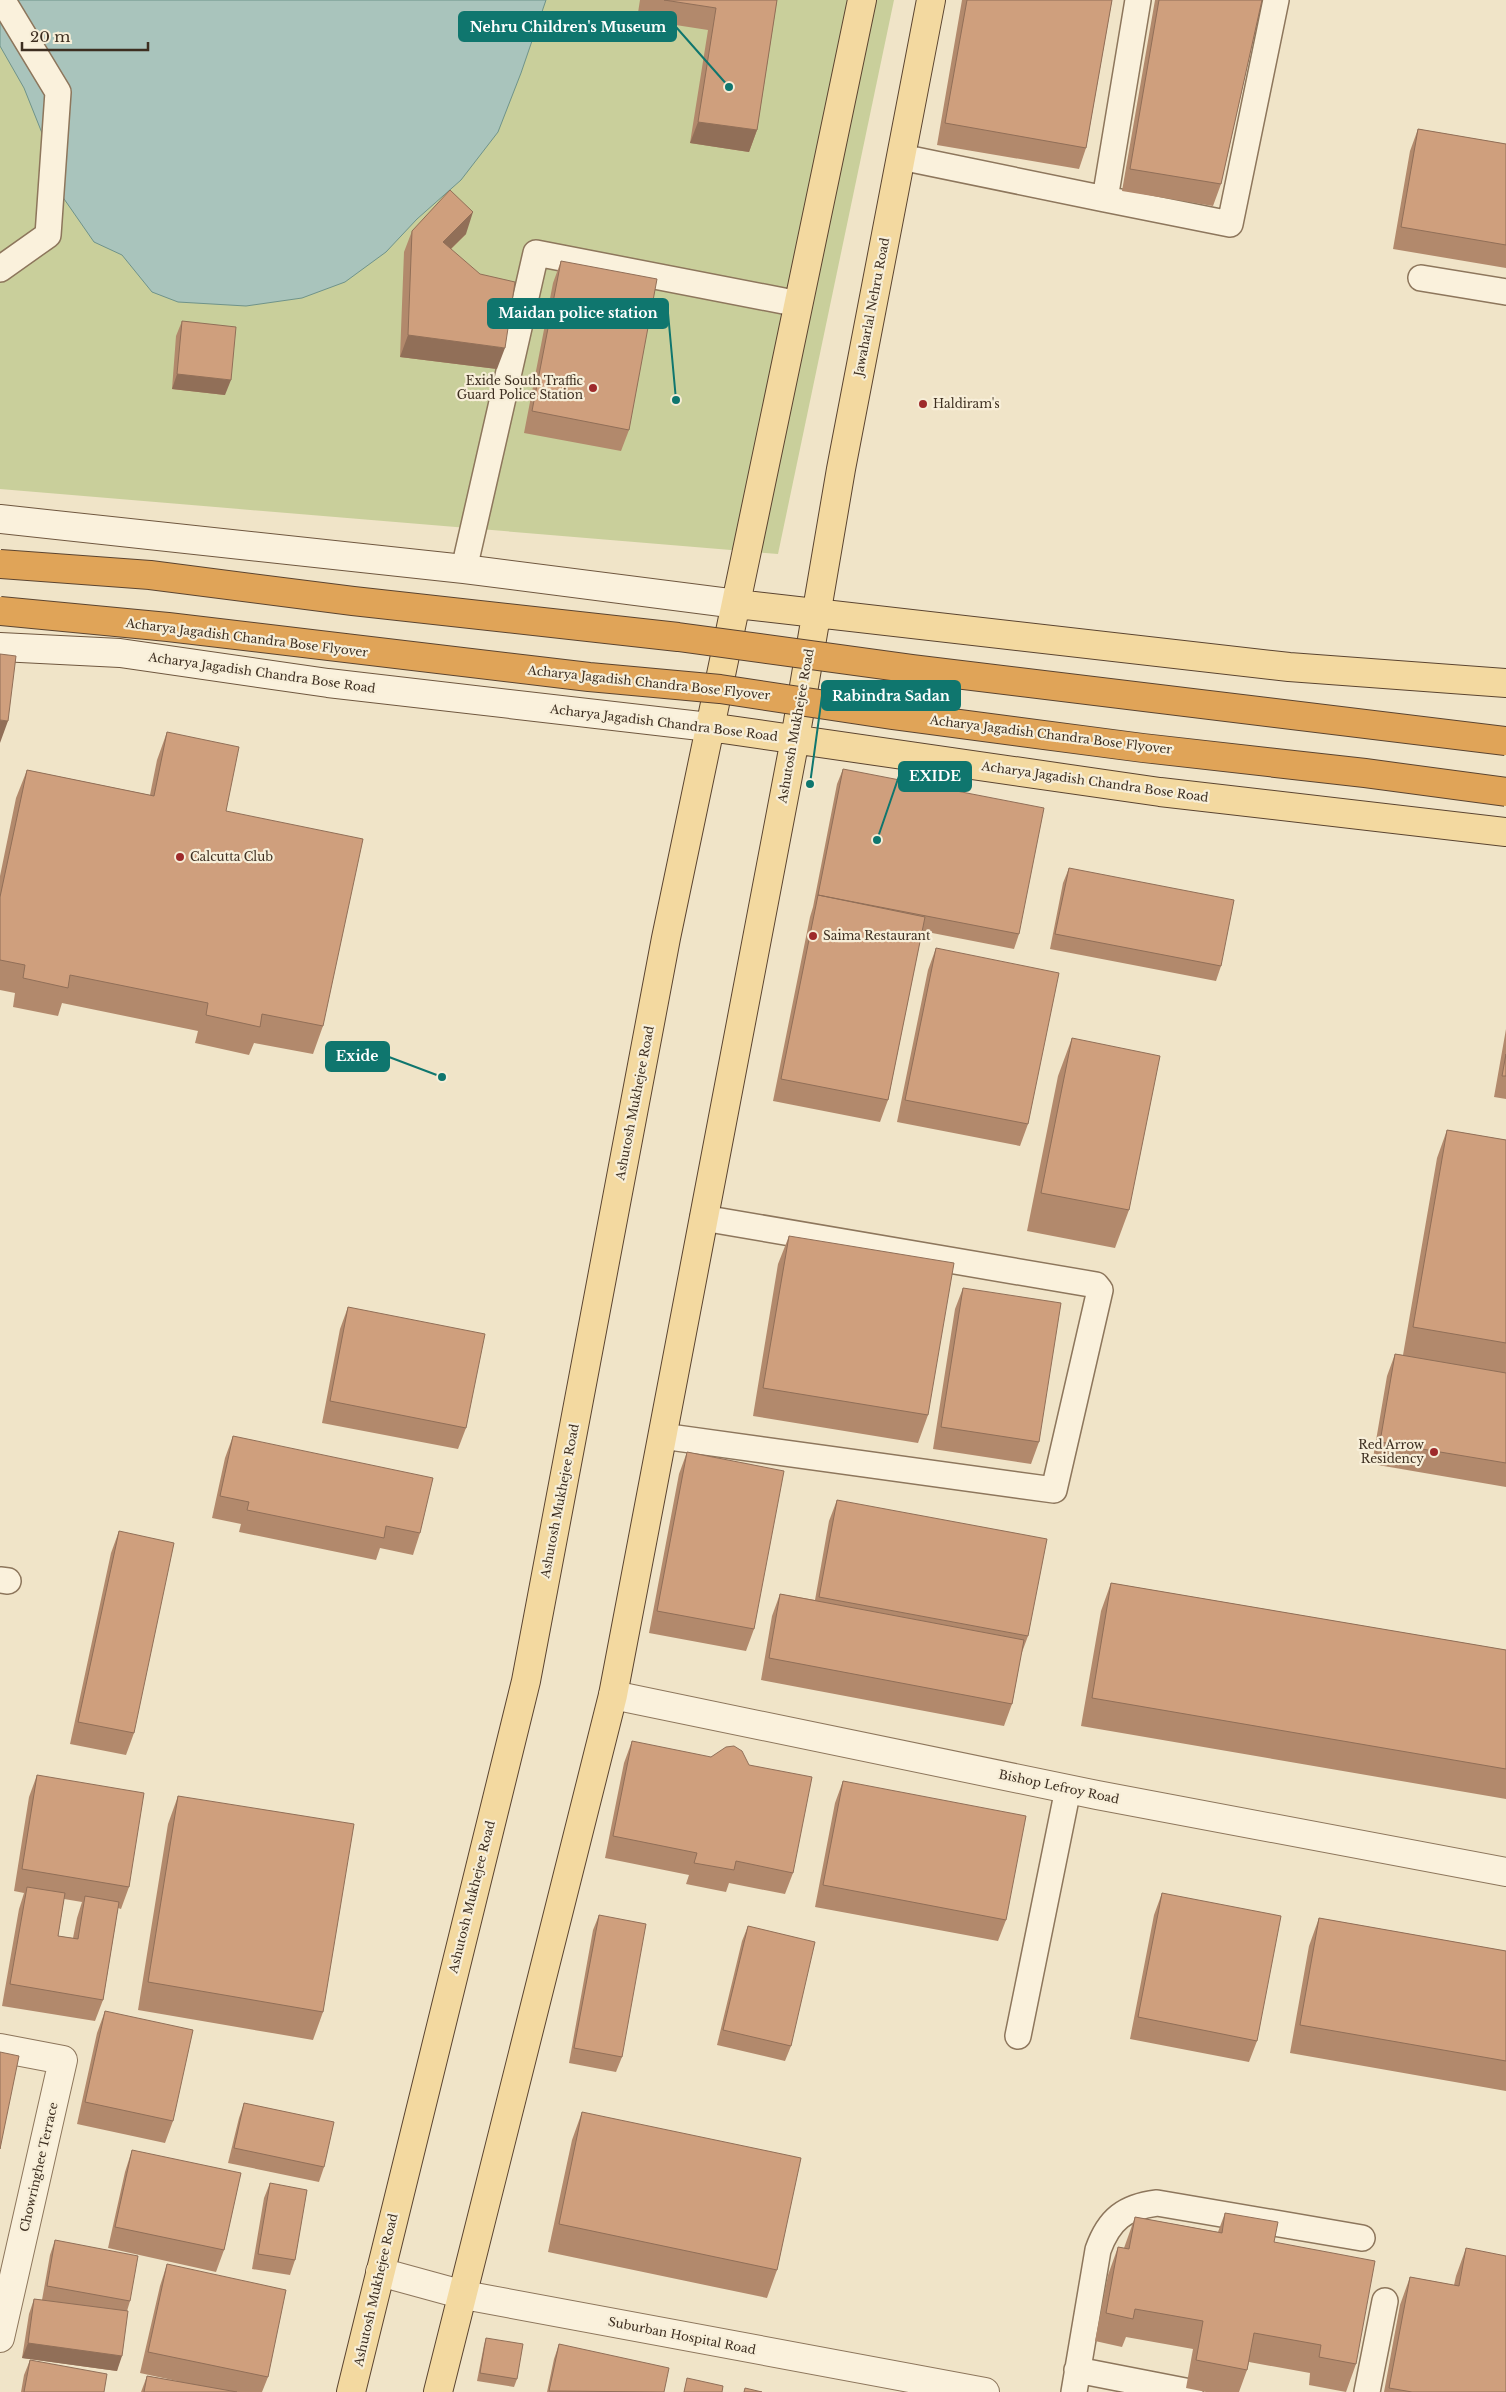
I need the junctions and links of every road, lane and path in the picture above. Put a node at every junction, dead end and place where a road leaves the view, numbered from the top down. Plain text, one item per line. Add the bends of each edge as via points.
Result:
1 (862, 0) edge
2 (931, 0) edge
3 (1138, 0) edge
4 (1276, 0) edge
5 (0, 7) edge
6 (901, 157) junction
7 (1105, 199) junction
8 (0, 269) edge
9 (1421, 278) dead end
10 (1506, 292) edge
11 (799, 304) junction
12 (0, 518) edge
13 (0, 564) edge
14 (464, 569) junction
15 (737, 604) junction
16 (0, 611) edge
17 (815, 614) junction
18 (0, 647) edge
19 (1506, 683) edge
20 (709, 727) junction
21 (795, 739) junction
22 (1506, 741) edge
23 (1506, 792) edge
24 (1506, 832) edge
25 (703, 1218) junction
26 (662, 1436) junction
27 (613, 1695) junction
28 (1068, 1789) junction
29 (1506, 1872) edge
30 (1018, 2036) dead end
31 (0, 2048) edge
32 (1362, 2238) dead end
33 (380, 2272) junction
34 (464, 2295) junction
35 (1385, 2301) dead end
36 (0, 2338) edge
37 (1075, 2381) edge
38 (351, 2392) edge
39 (438, 2392) edge
40 (985, 2392) edge
41 (1190, 2392) edge
42 (1367, 2392) edge

1 - 11 main road
2 - 6 main road, Jawaharlal Nehru Road
3 - 7 lane
4 - 7 lane via 1230,224
5 - 8 lane via 6,6 58,92 48,235
6 - 7 lane
6 - 17 main road, Jawaharlal Nehru Road
9 - 10 lane
11 - 14 lane via 536,253
11 - 15 main road
12 - 14 street
13 - 22 highway, bridge via 150,575 678,637
14 - 15 street
15 - 17 main road
15 - 20 main road, Ashutosh Mukhejee Road
16 - 23 highway, Acharya Jagadish Chandra Bose Flyover, bridge via 168,627 579,676 720,688 912,718
17 - 19 main road via 1289,667
17 - 21 main road, Ashutosh Mukhejee Road
18 - 20 street, Acharya Jagadish Chandra Bose Road via 120,653 338,684
20 - 21 main road, Acharya Jagadish Chandra Bose Road
20 - 33 main road, Ashutosh Mukhejee Road via 664,947 526,1681
21 - 24 main road, Acharya Jagadish Chandra Bose Road via 1160,792
21 - 25 main road, Ashutosh Mukhejee Road
25 - 26 main road, Ashutosh Mukhejee Road
25 - 26 lane via 1096,1285 1100,1290 1054,1490
26 - 27 main road, Ashutosh Mukhejee Road
27 - 28 street, Bishop Lefroy Road
27 - 34 main road, Ashutosh Mukhejee Road
28 - 29 street, Bishop Lefroy Road
28 - 30 lane
31 - 36 street, Chowringhee Terrace via 63,2060
32 - 37 lane via 1157,2203 1136,2206 1109,2226 1098,2250
33 - 34 street, Suburban Hospital Road
33 - 38 main road, Ashutosh Mukhejee Road
34 - 39 main road, Ashutosh Mukhejee Road
34 - 40 street, Suburban Hospital Road
35 - 42 lane
37 - 41 lane

